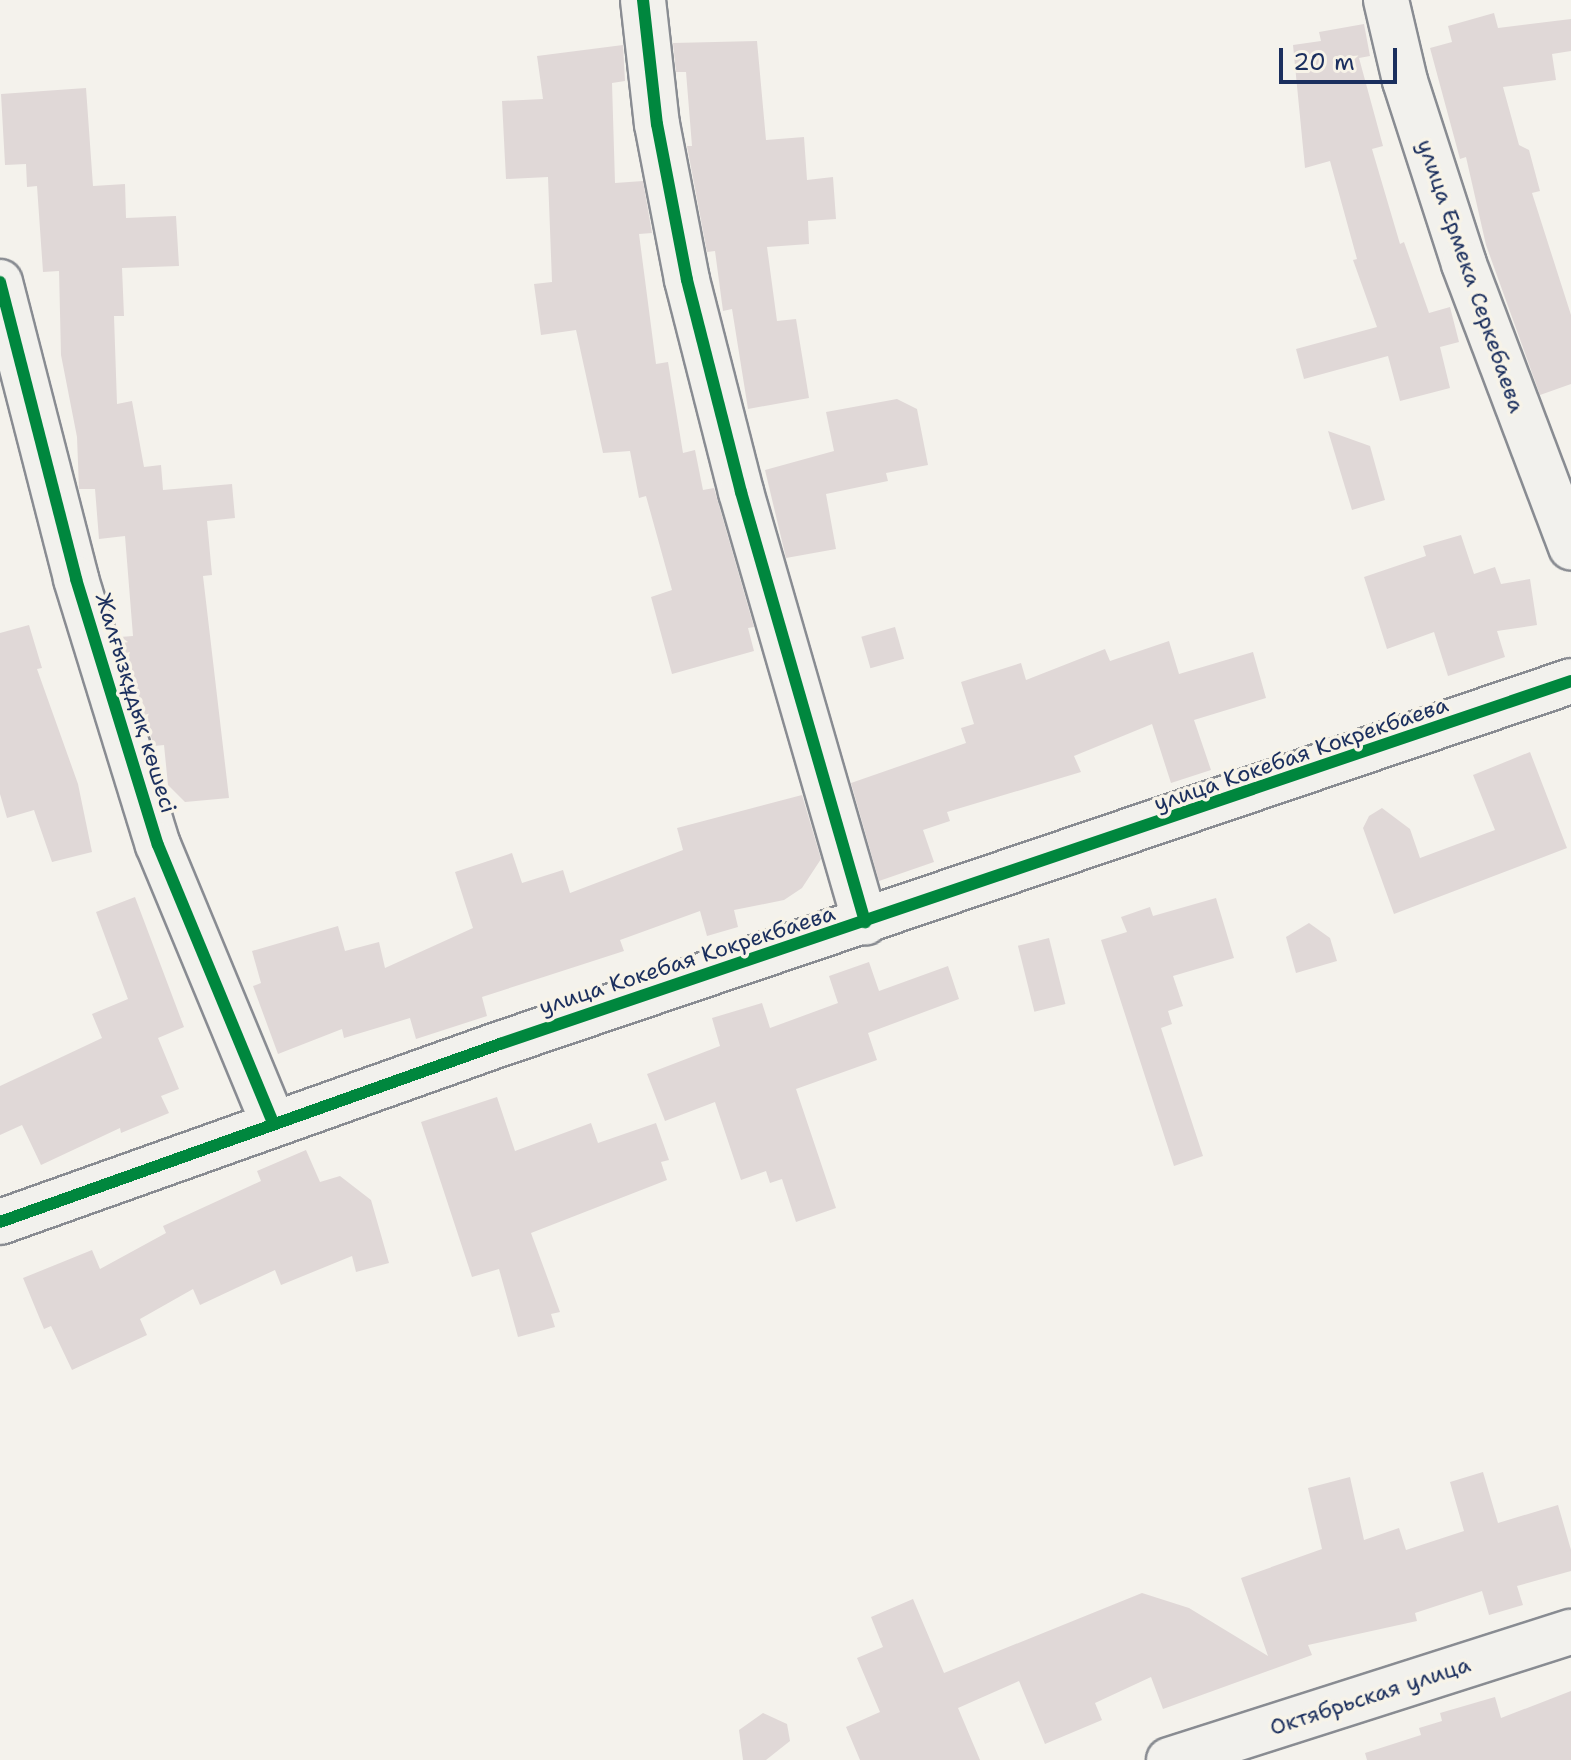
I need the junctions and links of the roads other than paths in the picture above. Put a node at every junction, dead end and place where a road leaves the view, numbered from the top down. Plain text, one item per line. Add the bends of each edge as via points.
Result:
1 (643, 0) edge
2 (1386, 0) edge
3 (0, 282) edge
4 (1571, 547) edge
5 (1571, 681) edge
6 (865, 922) junction
7 (273, 1123) junction
8 (0, 1222) edge
9 (1571, 1632) edge
10 (1169, 1760) edge

1 - 6 street via 657,124 687,280 846,870
2 - 4 street, улица Ермека Серкебаева via 1405,81 1464,264
3 - 7 street, Жалғызқұдық көшесі via 76,579 158,845
5 - 6 street, улица Кокебая Кокрекбаева
6 - 7 street, улица Кокебая Кокрекбаева
7 - 8 street, улица Кокебая Кокрекбаева
9 - 10 street, Октябрьская улица

